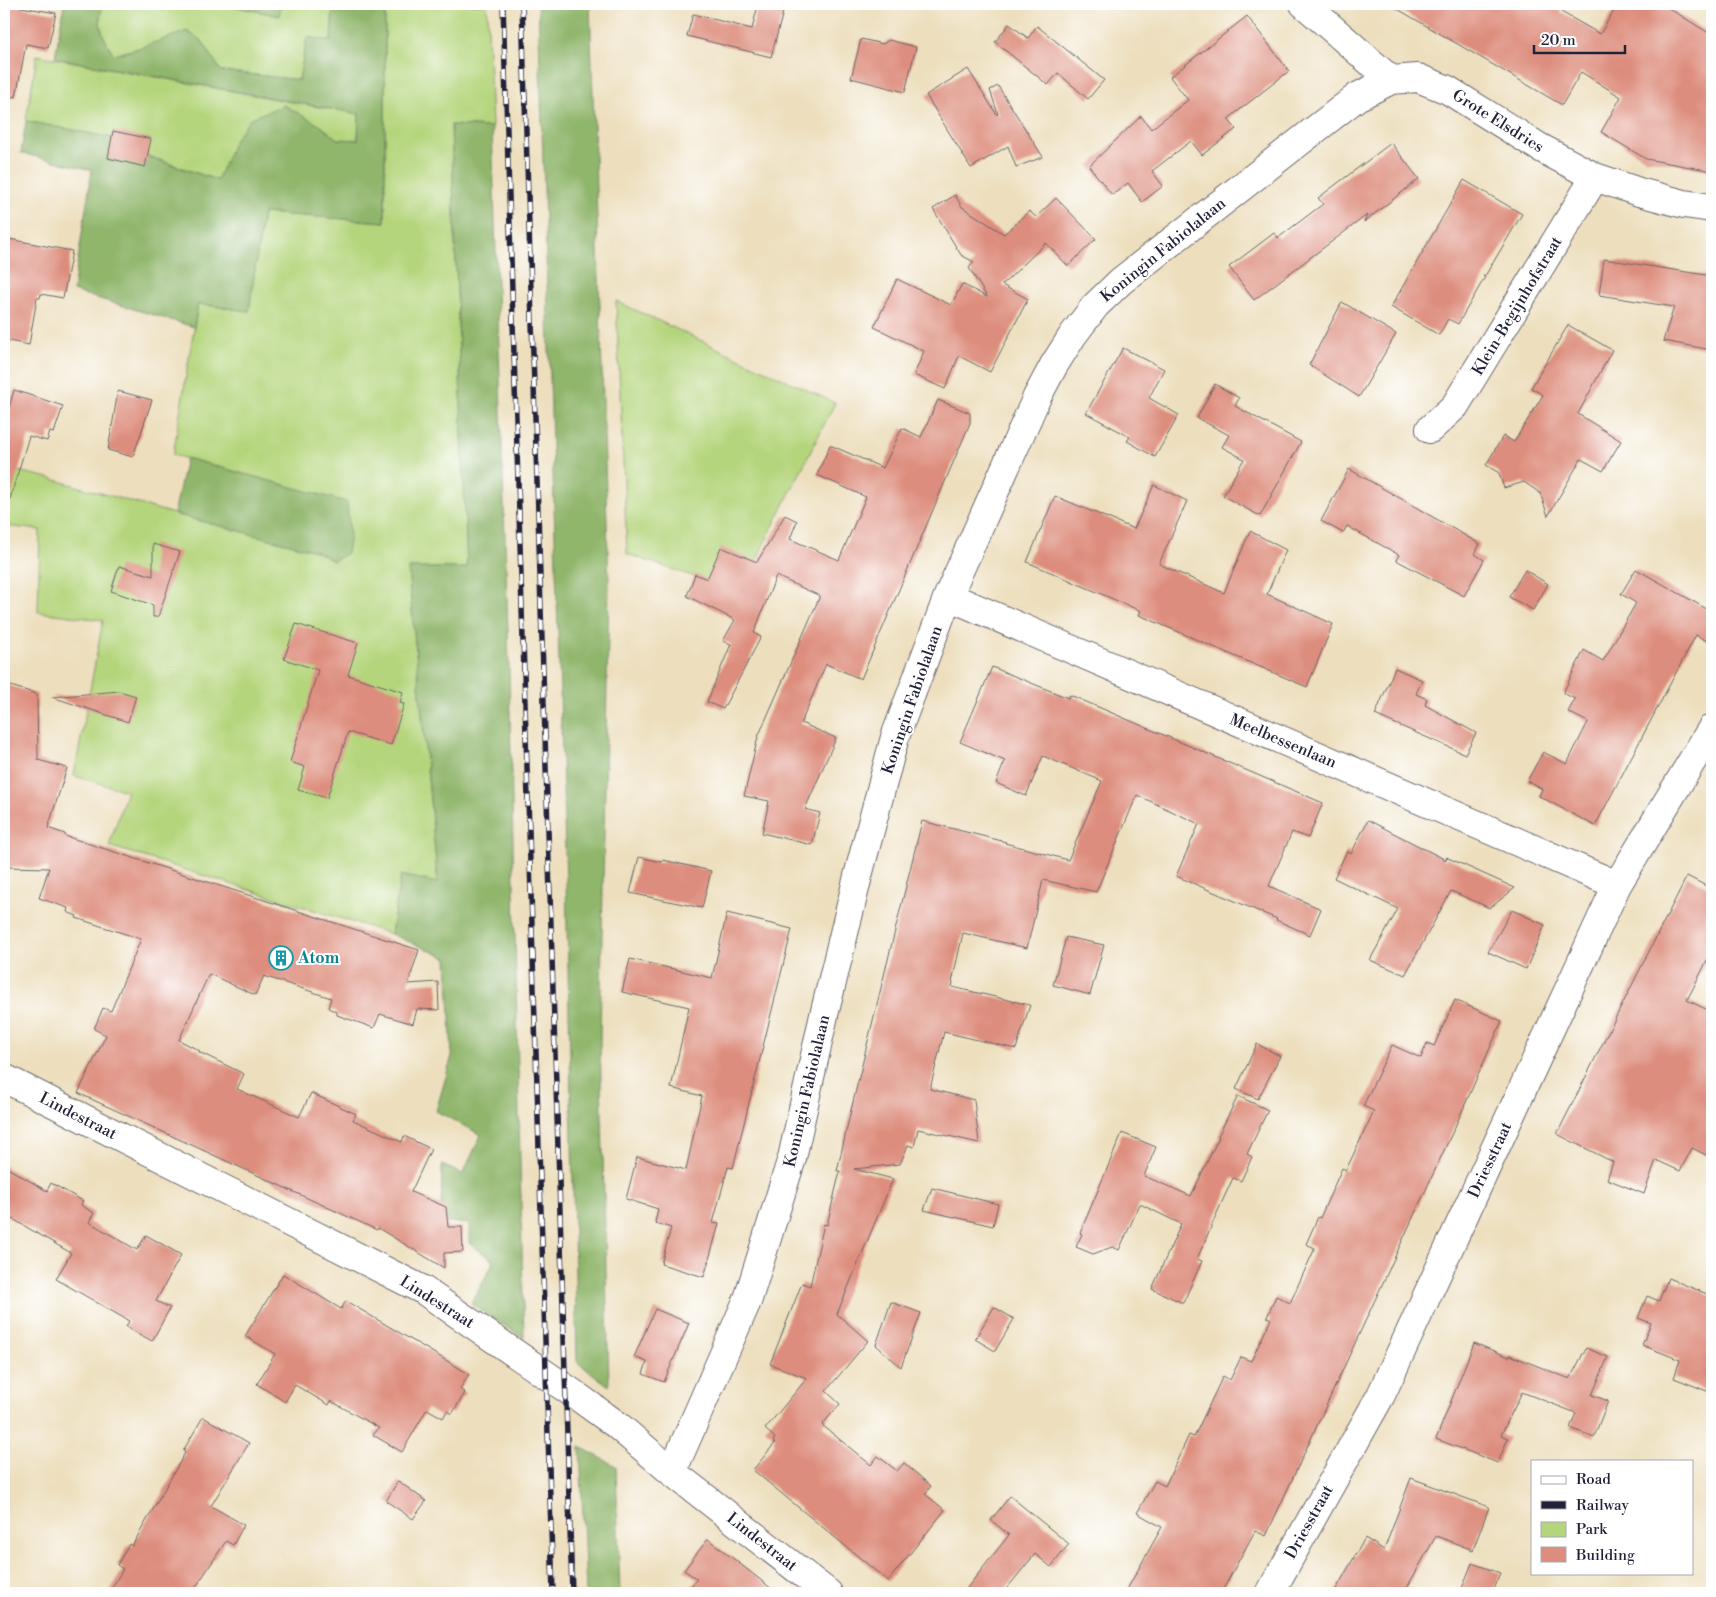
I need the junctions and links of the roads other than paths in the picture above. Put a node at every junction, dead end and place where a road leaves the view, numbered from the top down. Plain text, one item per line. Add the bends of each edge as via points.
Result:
1 (1304, 4) edge
2 (1391, 80) junction
3 (1595, 177) junction
4 (1712, 208) edge
5 (1430, 429) dead end
6 (948, 596) junction
7 (1712, 728) edge
8 (1617, 886) junction
9 (4, 1078) edge
10 (672, 1472) junction
11 (828, 1593) edge
12 (1270, 1593) edge

1 - 2 street
2 - 3 street, Grote Elsdries via 1418,78 1448,90 1539,147
2 - 6 street, Koningin Fabiolalaan via 1357,97 1121,281 1095,306 1073,335 1037,397
3 - 4 street, Grote Elsdries via 1684,204
3 - 5 street, Klein-Begijnhofstraat via 1455,406
6 - 8 street, Meelbessenlaan
6 - 10 street, Koningin Fabiolalaan via 893,746 824,1015 792,1158 748,1299
7 - 8 street, Driesstraat
8 - 12 street, Driesstraat via 1381,1395
9 - 10 street, Lindestraat via 423,1290 603,1414
10 - 11 street, Lindestraat

